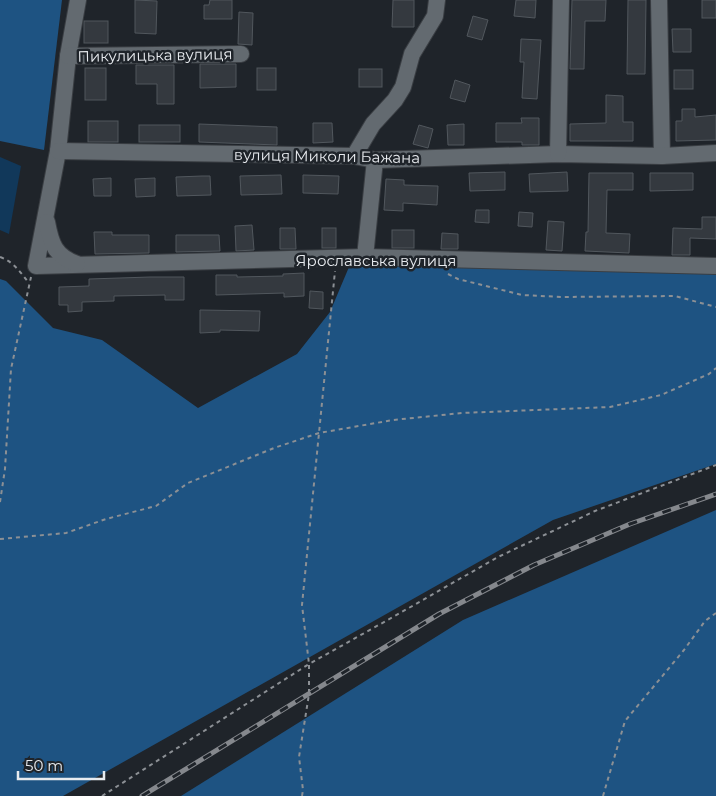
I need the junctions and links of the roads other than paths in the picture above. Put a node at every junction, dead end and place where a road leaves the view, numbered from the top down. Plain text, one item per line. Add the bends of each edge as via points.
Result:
1 (78, 0) edge
2 (437, 0) edge
3 (561, 0) edge
4 (659, 0) edge
5 (241, 54) dead end
6 (68, 56) junction
7 (58, 151) junction
8 (716, 153) edge
9 (558, 154) junction
10 (354, 156) junction
11 (662, 156) junction
12 (374, 160) junction
13 (46, 218) junction
14 (365, 257) junction
15 (79, 265) junction
16 (716, 266) edge

1 - 6 street
2 - 10 street via 435,16 412,54 403,87 373,124
3 - 9 street
4 - 11 street
5 - 6 street, Пикулицька вулиця
6 - 7 street
7 - 10 street, вулиця Миколи Бажана
7 - 13 street
8 - 11 street, вулиця Миколи Бажана
9 - 11 street, вулиця Миколи Бажана
9 - 12 street, вулиця Миколи Бажана
10 - 12 street, вулиця Миколи Бажана
12 - 14 street
13 - 15 street via 54,248 65,260
13 - 15 street, Ярославська вулиця via 36,266
14 - 15 street, Ярославська вулиця
14 - 16 street, Ярославська вулиця

